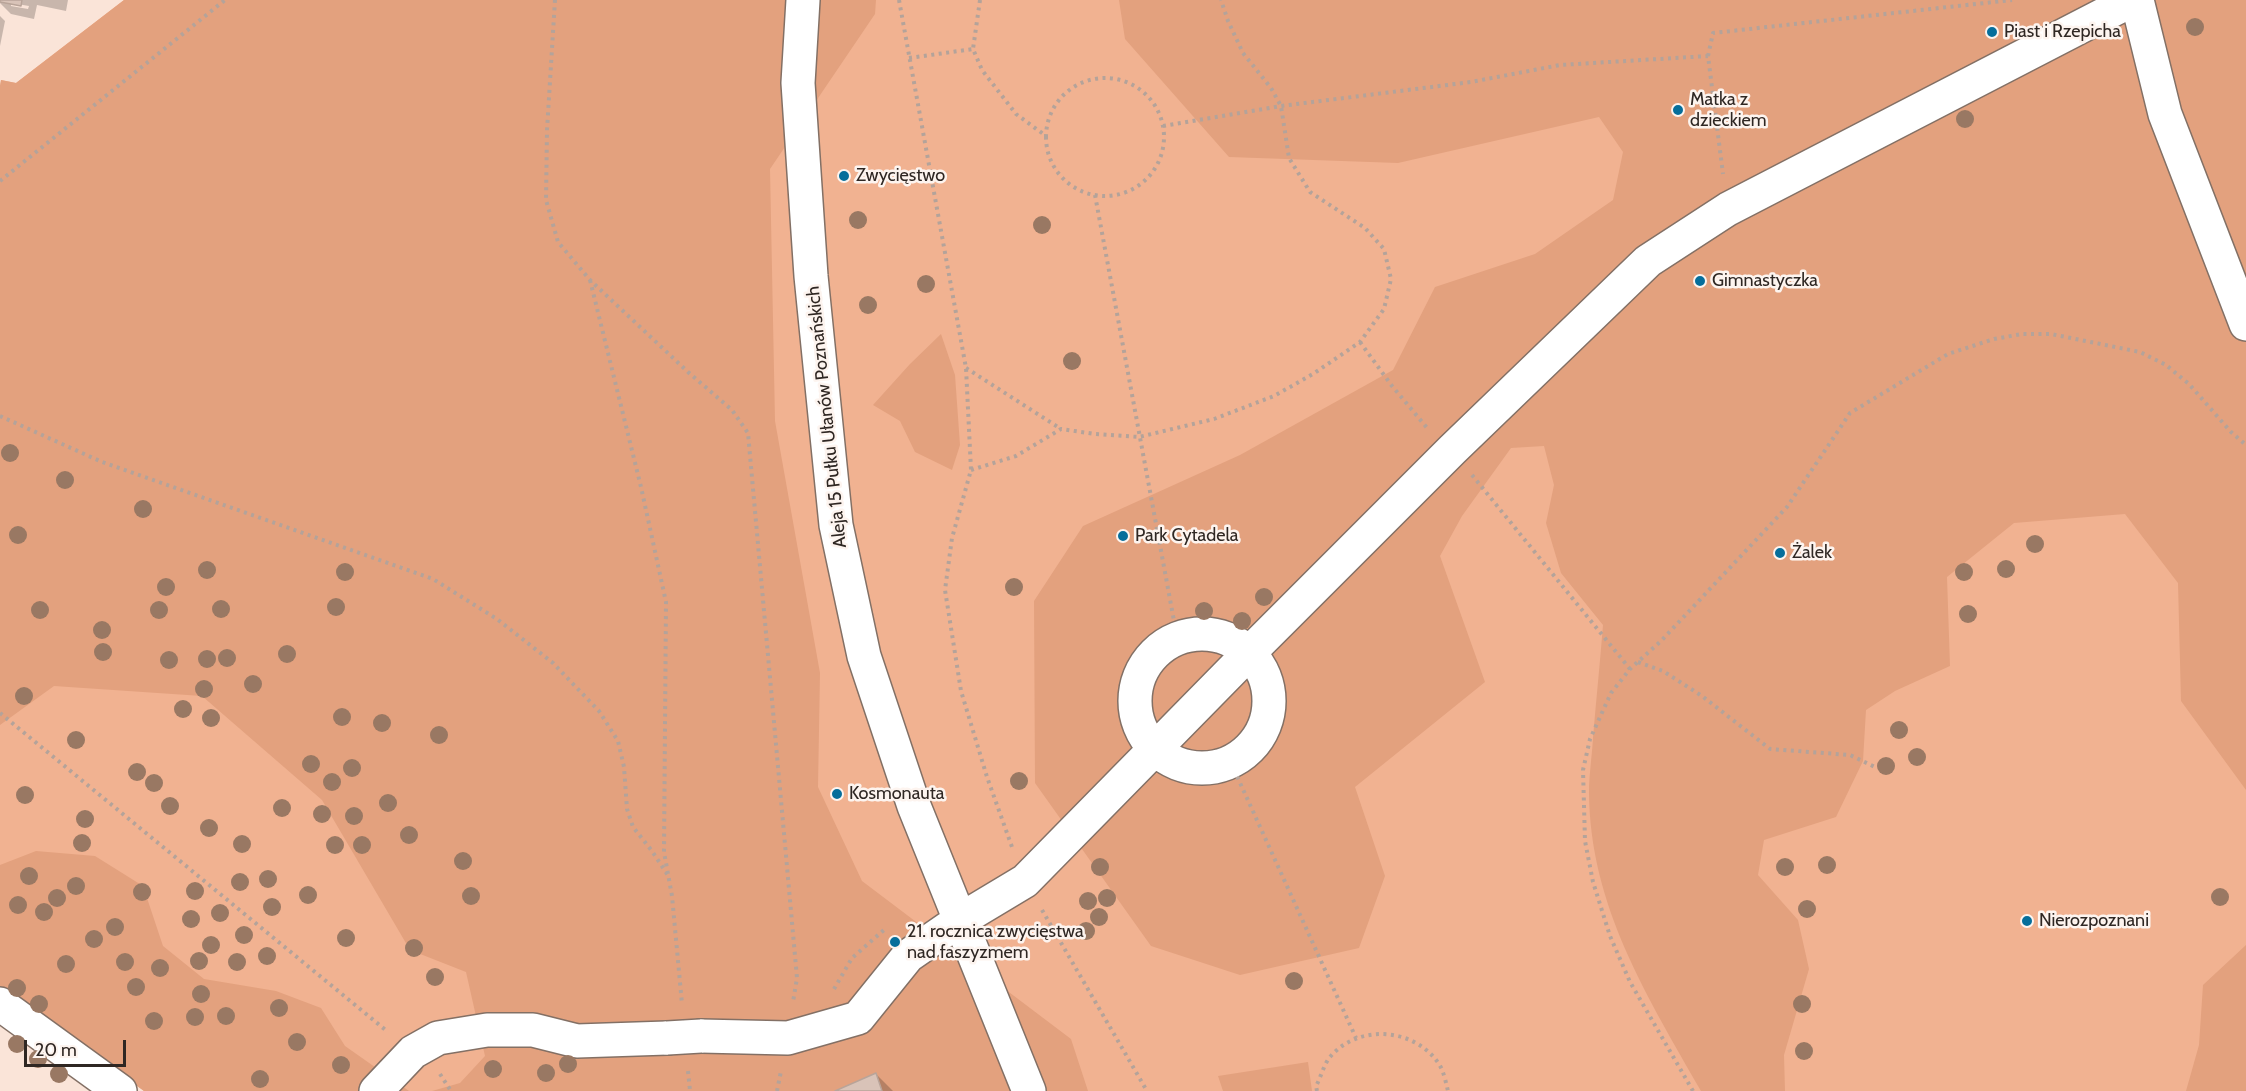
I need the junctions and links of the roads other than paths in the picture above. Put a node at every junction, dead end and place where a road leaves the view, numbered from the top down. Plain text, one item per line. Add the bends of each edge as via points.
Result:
1 (803, 0) edge
2 (2132, 0) edge
3 (2137, 0) edge
4 (2246, 324) edge
5 (1250, 652) junction
6 (1154, 749) junction
7 (960, 920) junction
8 (0, 1004) edge
9 (120, 1091) edge
10 (376, 1091) edge
11 (1029, 1091) edge

1 - 7 street, Aleja 15 Pułku Ułanów Poznańskich via 798,83 811,276 836,525 864,656 914,806
2 - 5 street via 1728,209 1648,261
3 - 4 street via 2165,114
5 - 6 street
5 - 6 street via 1216,633 1177,637 1149,656 1135,686 1136,720
5 - 6 street via 1267,680 1270,712 1256,742 1231,763 1204,769 1177,765
6 - 7 street via 1025,881
7 - 10 street via 908,956 858,1018 788,1038 684,1029 578,1041 533,1030 487,1030 438,1038 413,1053
7 - 11 street, Aleja 15 Pułku Ułanów Poznańskich
8 - 9 street

